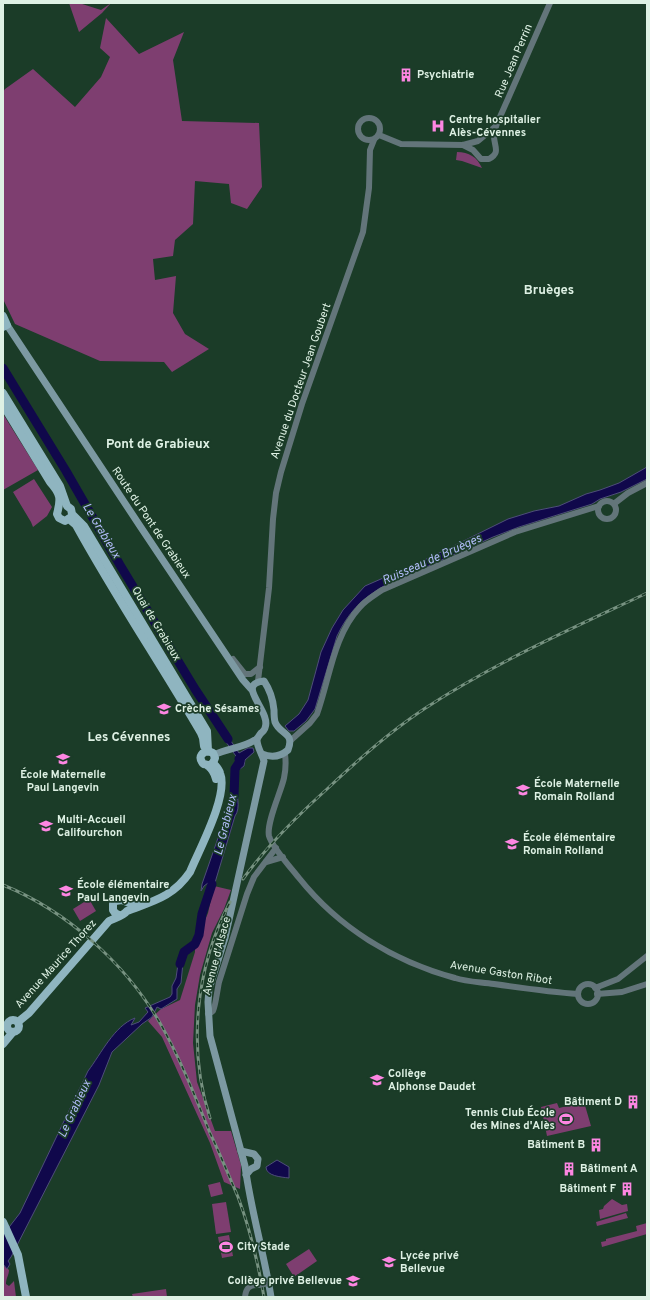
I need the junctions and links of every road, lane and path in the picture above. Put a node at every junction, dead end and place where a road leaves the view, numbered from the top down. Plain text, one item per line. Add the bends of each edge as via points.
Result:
1 (550, 3) edge
2 (496, 126) junction
3 (378, 135) junction
4 (365, 140) junction
5 (463, 146) junction
6 (370, 150) junction
7 (3, 316) edge
8 (5, 326) edge
9 (3, 393) edge
10 (3, 405) edge
11 (647, 483) edge
12 (615, 503) junction
13 (63, 507) junction
14 (598, 509) junction
15 (70, 517) junction
16 (221, 647) junction
17 (260, 669) junction
18 (257, 684) junction
19 (290, 741) junction
20 (257, 742) junction
21 (282, 755) junction
22 (211, 757) junction
23 (265, 757) junction
24 (276, 848) junction
25 (283, 857) junction
26 (266, 862) junction
27 (127, 907) junction
28 (116, 913) junction
29 (647, 956) edge
30 (647, 984) edge
31 (596, 991) junction
32 (578, 994) junction
33 (208, 1014) junction
34 (10, 1031) junction
35 (3, 1037) edge
36 (3, 1044) edge
37 (245, 1154) junction
38 (248, 1168) junction
39 (5, 1225) edge
40 (269, 1283) junction
41 (26, 1297) edge
42 (245, 1297) edge
43 (271, 1297) edge

1 - 2 street, Rue Jean Perrin
2 - 5 street via 478,141
2 - 5 street via 495,155 487,160 481,159 470,148
3 - 4 street
3 - 4 street via 380,126 376,119 362,120 358,130
3 - 5 street via 401,144
3 - 6 street, Avenue du Docteur Jean Goubert
4 - 6 street, Avenue du Docteur Jean Goubert
6 - 17 street, Avenue du Docteur Jean Goubert via 369,188 363,232 302,404 276,493 270,583
7 - 8 main road, Route du Pont de Grabieux
8 - 16 main road, Route du Pont de Grabieux
9 - 13 main road, Quai de Grabieux via 60,486
10 - 13 main road, Quai de Grabieux via 56,489
11 - 12 street
12 - 14 street via 606,501
12 - 14 street via 615,513 608,518 602,517
13 - 15 main road, Quai de Grabieux via 71,509
13 - 15 main road, Quai de Grabieux via 57,514 59,518 63,521
14 - 19 street via 515,532 382,590 367,601 355,612 341,635 317,714
15 - 22 main road, Quai de Grabieux via 136,629 166,674 203,738
16 - 17 street via 245,674
16 - 18 main road, Route du Pont de Grabieux via 243,680
17 - 18 street, Avenue du Docteur Jean Goubert
18 - 19 main road via 269,687 275,721
18 - 20 main road via 252,694 266,720 265,728
19 - 21 main road via 288,750
20 - 22 main road
20 - 23 main road
21 - 23 main road
21 - 24 street via 285,763 284,778 269,831 269,837
22 - 27 main road, Quai de Grabieux via 221,774 219,798 190,872 163,898
23 - 33 main road via 226,938 209,989
24 - 25 street, Avenue Gaston Ribot
24 - 26 street, Avenue d'Alsace
25 - 26 street
25 - 32 street, Avenue Gaston Ribot via 307,888 332,913 369,941 400,958 456,978
26 - 33 street, Avenue d'Alsace via 254,877 247,894 219,982 215,1009
27 - 28 main road via 124,914
27 - 28 main road via 122,900 115,901 112,908
28 - 34 main road, Avenue Maurice Thorez via 29,1013 18,1022 19,1029 16,1032
29 - 31 street via 618,979
30 - 31 street via 622,992
31 - 32 street via 590,985 584,985
31 - 32 street via 594,1001 588,1004 580,1001
33 - 37 main road via 210,1036
34 - 35 main road
34 - 36 main road
37 - 38 main road via 243,1162
37 - 38 main road via 254,1154 258,1160 257,1166
38 - 40 main road via 246,1175 253,1214
39 - 41 main road via 17,1253
40 - 42 street, bridge via 248,1287
40 - 43 main road

